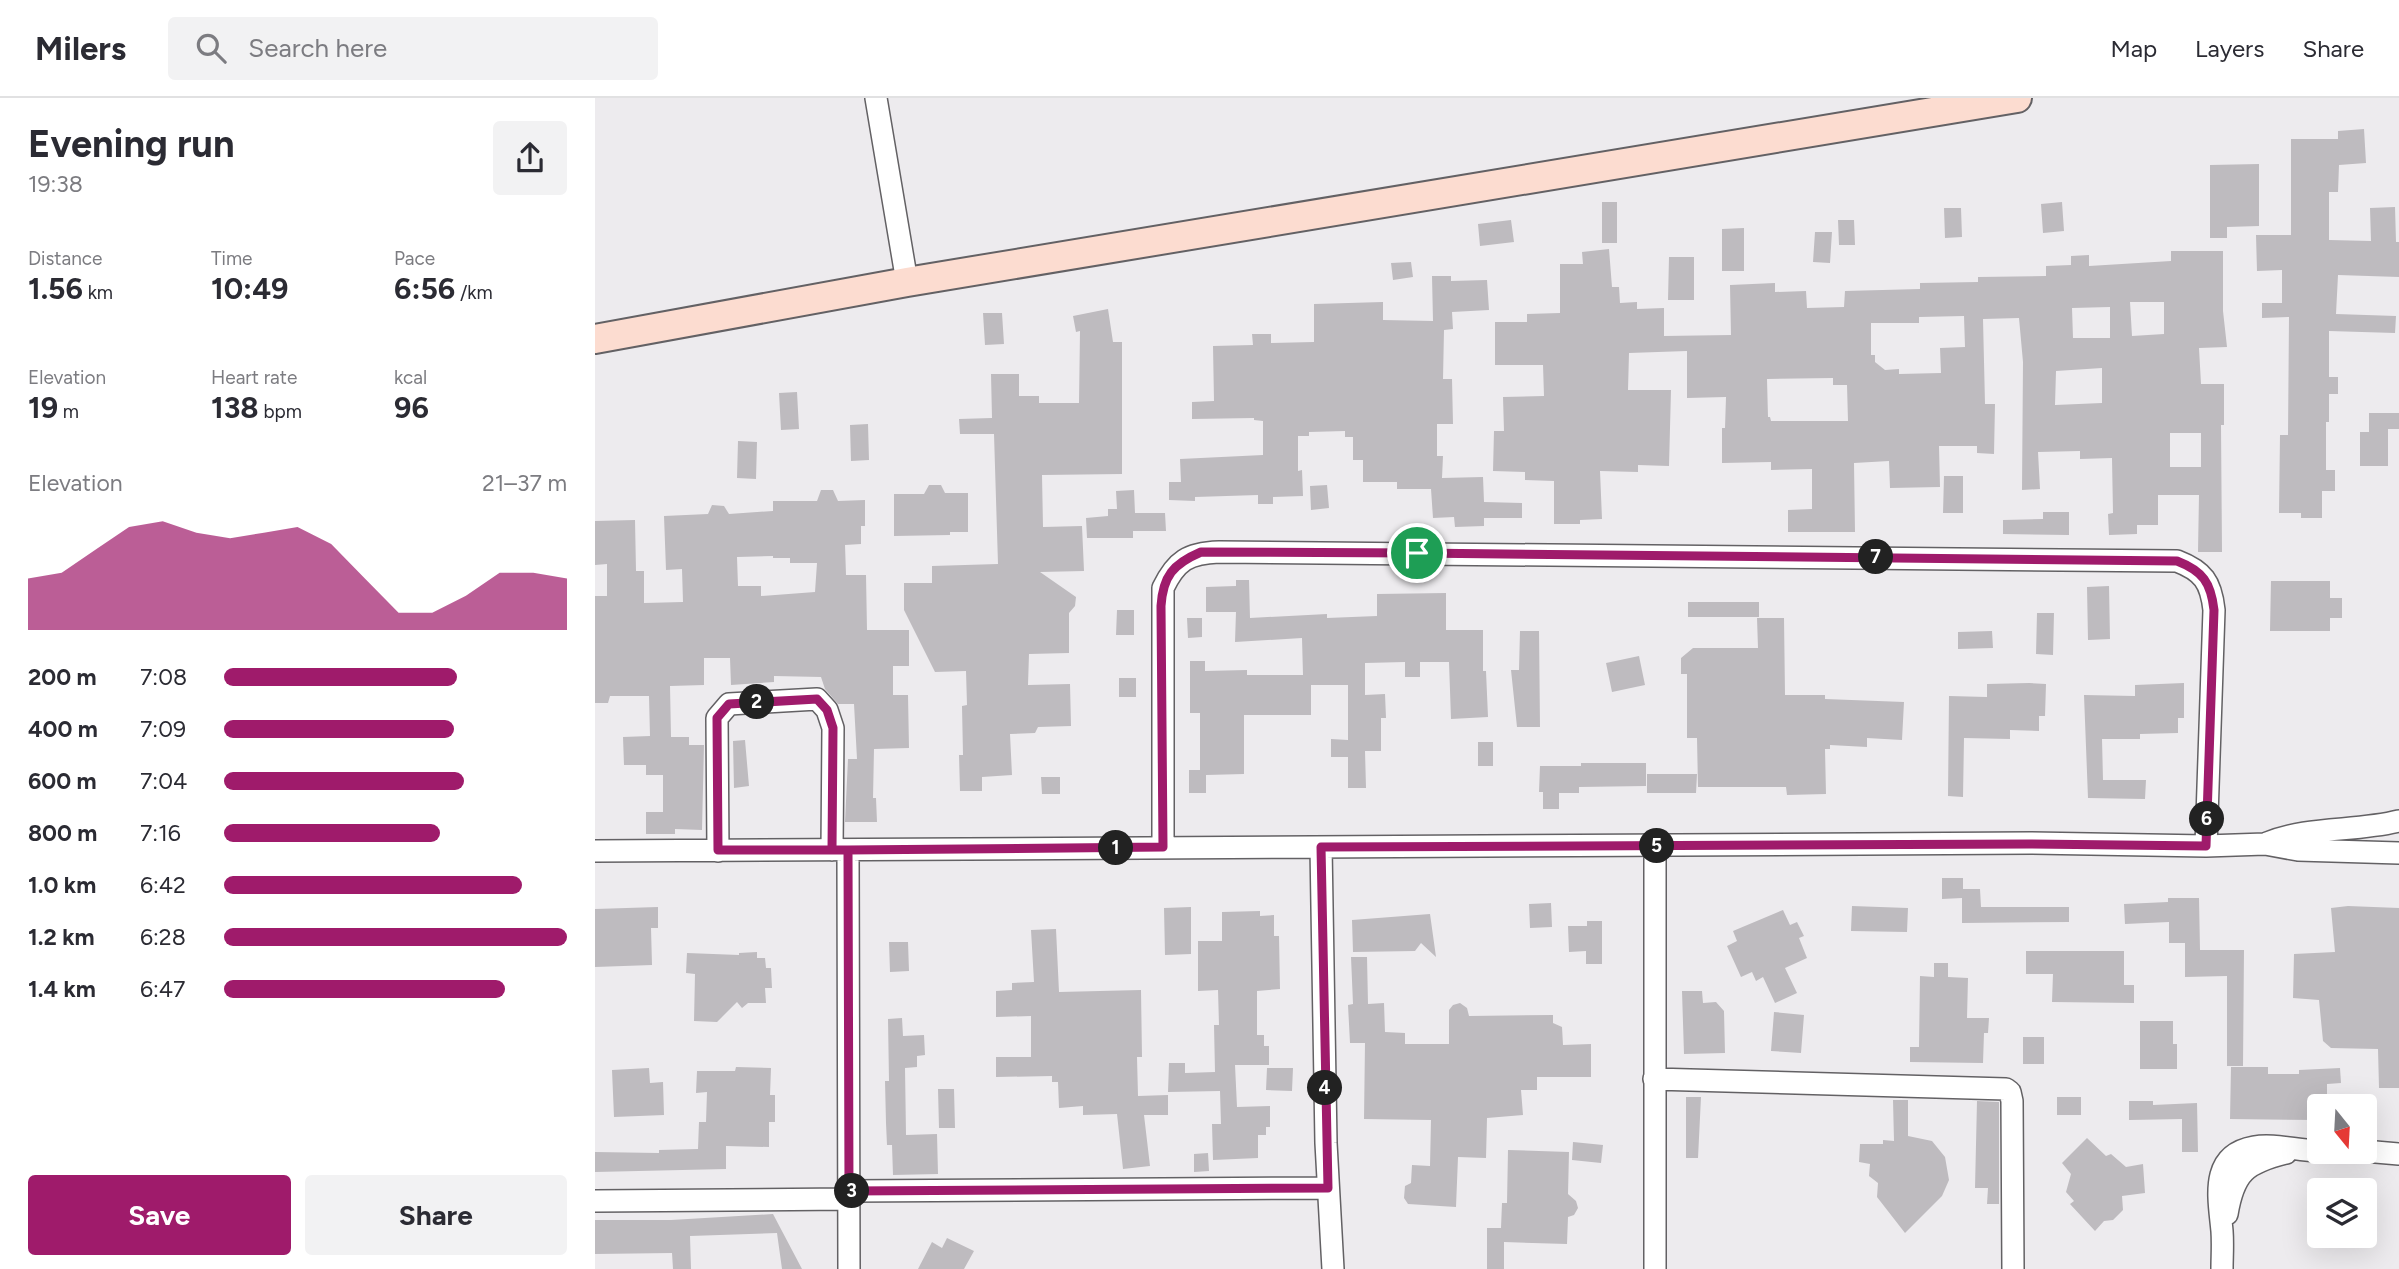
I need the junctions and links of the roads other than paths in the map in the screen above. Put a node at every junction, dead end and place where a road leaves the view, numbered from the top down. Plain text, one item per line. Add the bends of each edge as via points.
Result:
1 (876, 98) edge
2 (2017, 98) edge
3 (907, 282) junction
4 (595, 340) edge
5 (2399, 821) edge
6 (2265, 844) junction
7 (1655, 846) junction
8 (2206, 846) junction
9 (1163, 847) junction
10 (1321, 847) junction
11 (718, 850) junction
12 (840, 850) junction
13 (595, 851) edge
14 (2399, 853) edge
15 (1654, 1079) junction
16 (2399, 1137) edge
17 (2377, 1148) edge
18 (2307, 1151) edge
19 (2377, 1152) edge
20 (2399, 1154) edge
21 (1328, 1188) junction
22 (849, 1195) junction
23 (595, 1201) edge
24 (849, 1269) edge
25 (1333, 1269) edge
26 (1655, 1269) edge
27 (2013, 1269) edge
28 (2222, 1269) edge

1 - 3 street
2 - 3 street
3 - 4 street
5 - 6 street via 2293,835
6 - 8 street
6 - 14 street via 2298,850
7 - 8 street
7 - 10 street
7 - 15 street
8 - 9 street via 2214,610 2205,579 2193,567 2177,561 1201,552 1171,571 1163,588
9 - 10 street
9 - 12 street
10 - 21 street
11 - 12 street
11 - 12 street via 717,718 729,704 817,699 833,728
11 - 13 street
12 - 22 street
15 - 26 street
15 - 27 street via 2006,1089 2012,1101
16 - 17 street
18 - 28 street via 2260,1160 2239,1176 2222,1233
19 - 20 street
21 - 22 street
21 - 25 street
22 - 23 street
22 - 24 street

